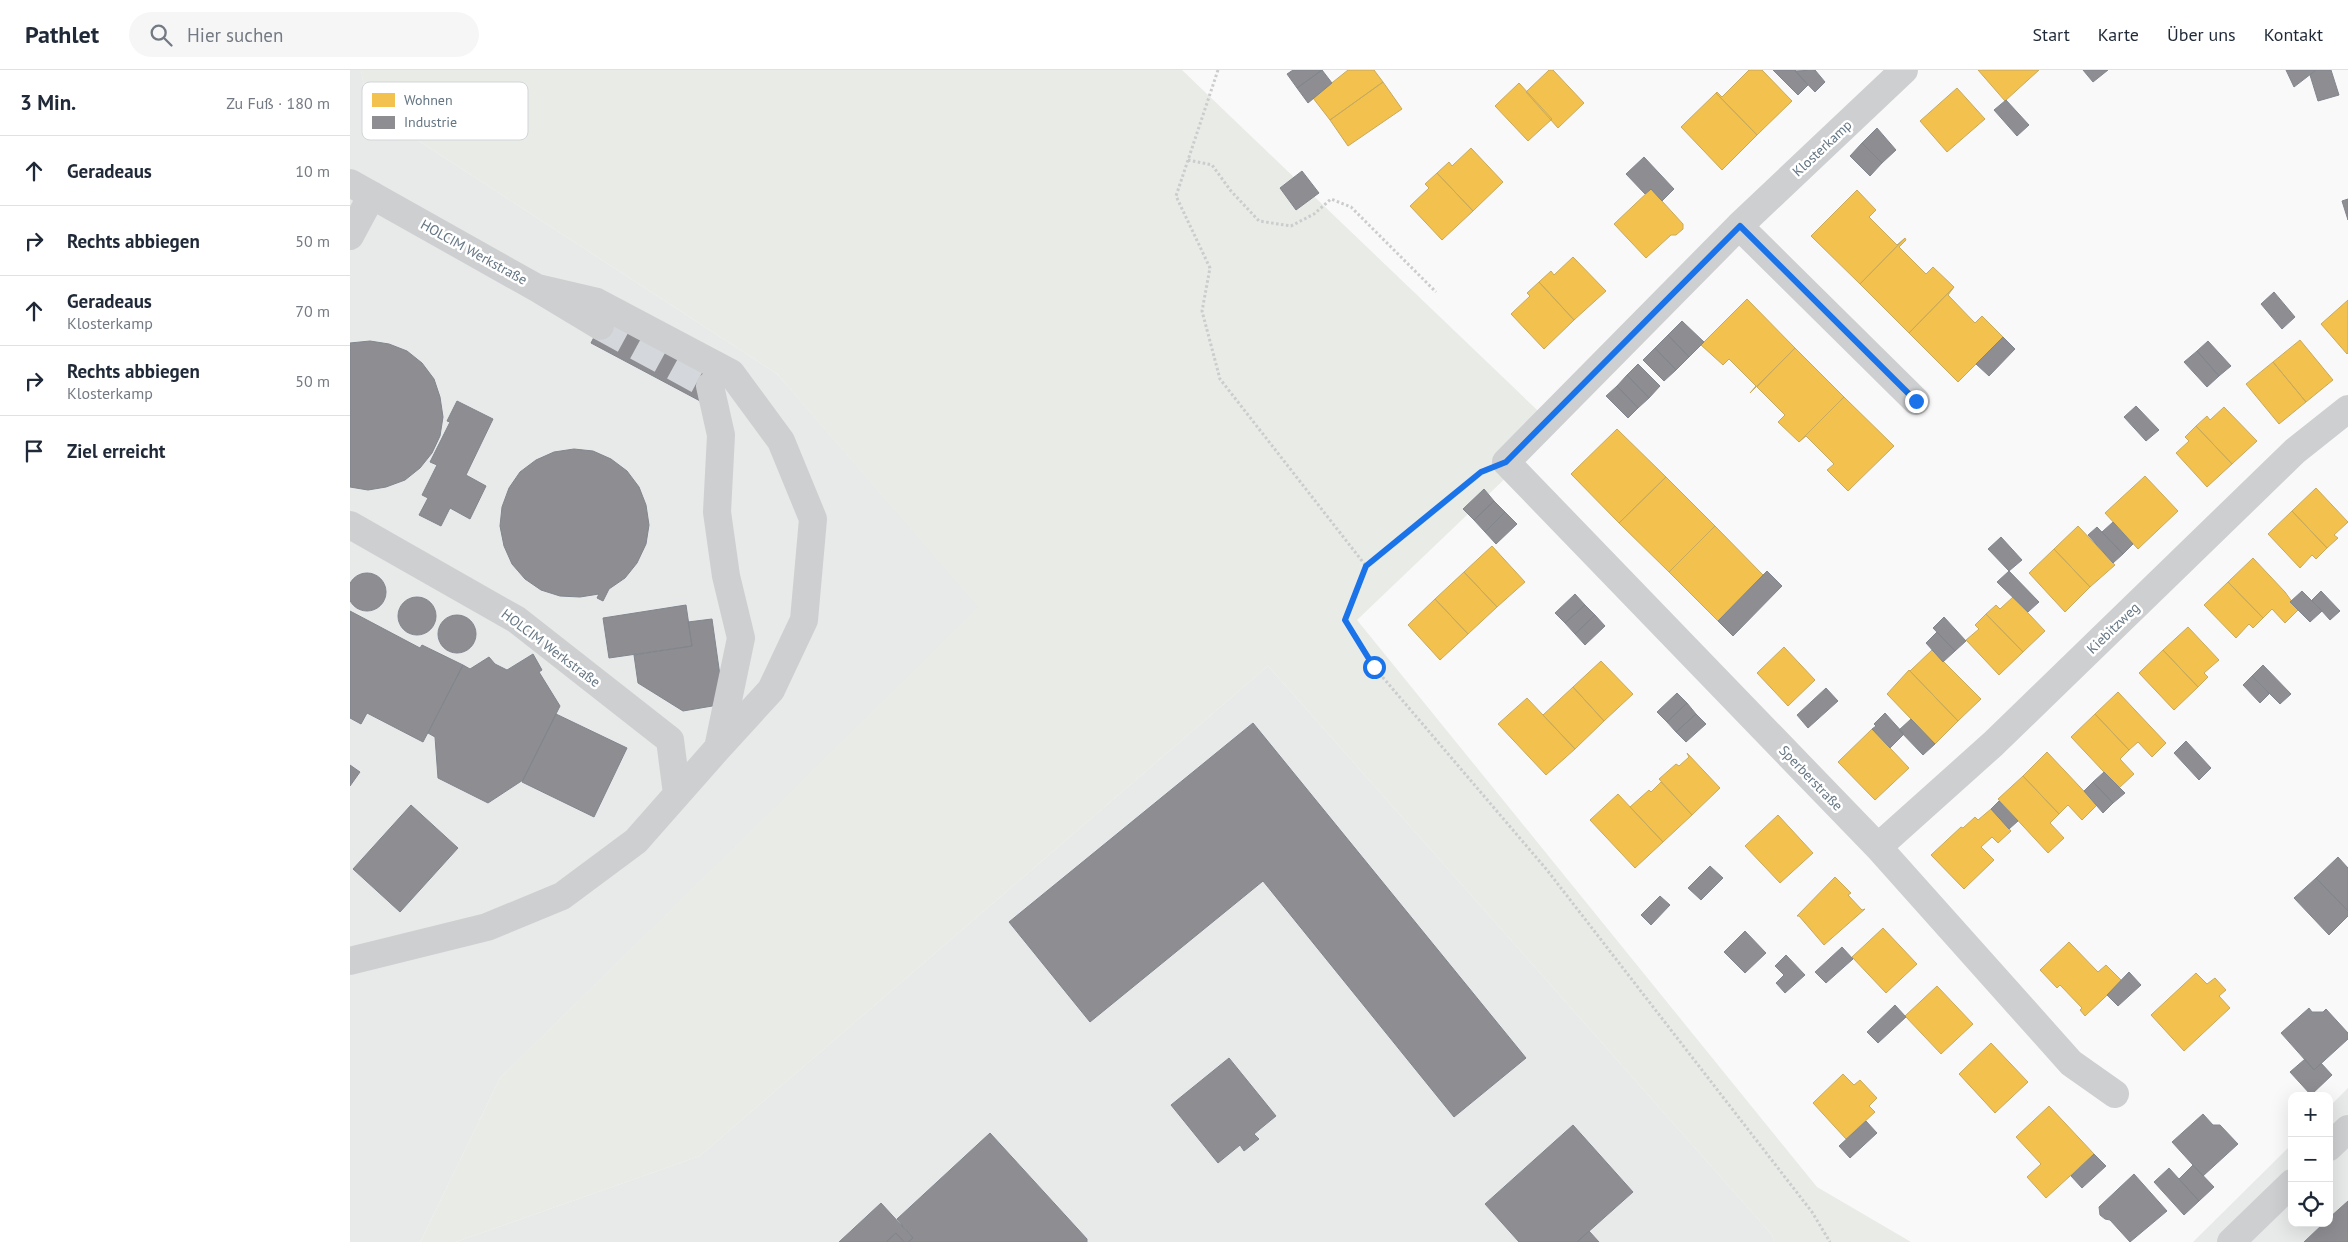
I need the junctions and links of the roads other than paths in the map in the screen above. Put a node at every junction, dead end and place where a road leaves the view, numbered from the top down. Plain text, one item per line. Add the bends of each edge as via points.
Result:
1 (1904, 70) edge
2 (361, 189) edge
3 (1740, 226) junction
4 (350, 236) edge
5 (536, 288) junction
6 (600, 326) tunnel mouth
7 (710, 386) dead end
8 (1916, 401) dead end
9 (2348, 409) edge
10 (1506, 462) joint
11 (350, 525) edge
12 (718, 748) junction
13 (678, 794) junction
14 (1878, 847) junction
15 (350, 961) edge
16 (2115, 1094) dead end
17 (2348, 1129) edge
18 (2333, 1143) edge
19 (2288, 1187) edge
20 (2231, 1242) edge

1 - 3 street, Klosterkamp
2 - 4 street, HOLCIM Werkstraße
2 - 5 street, HOLCIM Werkstraße
3 - 8 street
3 - 10 street, Klosterkamp
5 - 6 street, HOLCIM Werkstraße
5 - 12 street via 597,302 731,373 781,441 813,519 804,620 772,690
7 - 12 street via 721,434 717,512 726,576 741,638
9 - 14 street, Kiebitzweg via 2295,451 2000,737
10 - 14 street, Sperberstraße
11 - 13 street, HOLCIM Werkstraße via 517,620 670,740
12 - 13 street
13 - 15 street via 636,841 562,896 487,928
14 - 16 street, Sperberstraße via 2071,1062
17 - 18 street
19 - 20 street

